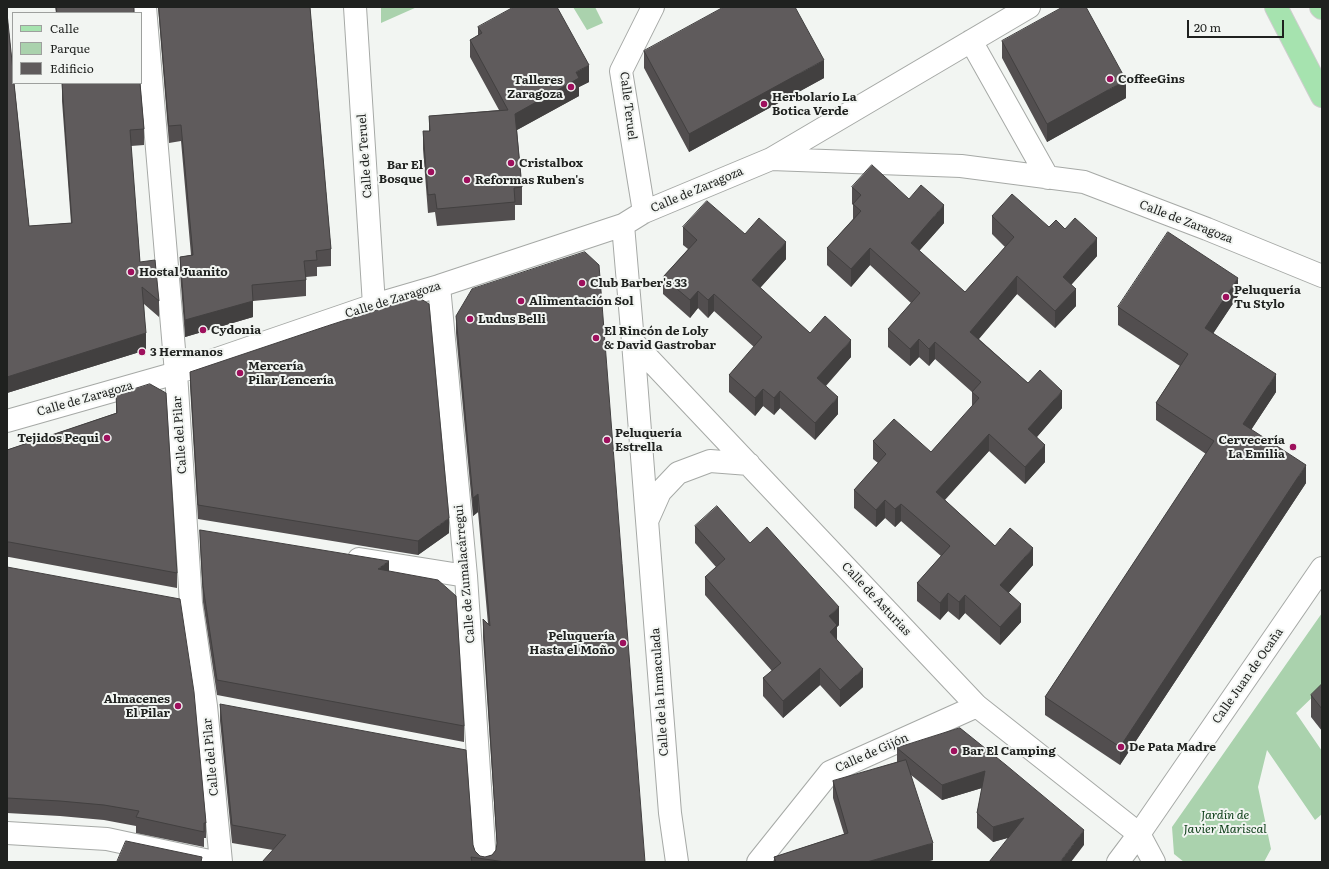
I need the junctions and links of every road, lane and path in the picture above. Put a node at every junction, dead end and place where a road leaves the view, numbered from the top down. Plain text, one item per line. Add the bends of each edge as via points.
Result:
1 (145, 7) edge
2 (355, 7) edge
3 (653, 7) edge
4 (1029, 7) edge
5 (1276, 7) edge
6 (972, 41) junction
7 (1322, 96) edge
8 (771, 159) junction
9 (1048, 178) junction
10 (644, 212) junction
11 (623, 225) junction
12 (1322, 276) edge
13 (439, 286) junction
14 (374, 305) junction
15 (633, 342) junction
16 (176, 373) junction
17 (7, 421) edge
18 (749, 464) junction
19 (647, 521) junction
20 (186, 530) junction
21 (210, 534) edge
22 (342, 556) edge
23 (1322, 568) edge
24 (466, 576) junction
25 (168, 599) edge
26 (191, 603) junction
27 (206, 706) junction
28 (977, 706) junction
29 (229, 710) edge
30 (7, 833) edge
31 (1139, 834) junction
32 (214, 862) edge
33 (220, 862) edge
34 (486, 862) edge
35 (677, 862) edge
36 (758, 862) edge
37 (1118, 862) edge
38 (1154, 862) edge

1 - 16 street, Calle del Pilar
2 - 14 street, Calle de Teruel
3 - 10 street, Calle Teruel via 621,71
4 - 6 street, Calle de Zaragoza
5 - 7 main road
6 - 8 street, Calle de Zaragoza
6 - 9 street
8 - 9 street, Calle de Zaragoza via 961,166
8 - 10 street, Calle de Zaragoza
9 - 12 street, Calle de Zaragoza via 1084,182
10 - 11 street, Calle de Zaragoza
11 - 13 street, Calle de Zaragoza
11 - 15 street, Calle de la Inmaculada
13 - 14 street, Calle de Zaragoza
13 - 24 street, Calle de Zumalacárregui
14 - 16 street, Calle de Zaragoza
15 - 18 street, Calle de Asturias
15 - 19 street, Calle de la Inmaculada
16 - 17 street, Calle de Zaragoza
16 - 20 street, Calle del Pilar
18 - 19 street, Calle de la Inmaculada via 710,461 678,472 660,492
18 - 28 street, Calle de Asturias
19 - 35 street, Calle de la Inmaculada via 670,813
20 - 21 street
20 - 26 street, Calle del Pilar
22 - 24 street
23 - 31 street, Calle Juan de Ocaña
24 - 34 street, Calle de Zumalacárregui via 470,755
25 - 26 street
26 - 27 street, Calle del Pilar
27 - 29 street
27 - 33 street, Calle del Pilar
28 - 31 street, Calle de Asturias
28 - 36 street, Calle de Gijón via 830,772
30 - 32 street via 107,840
31 - 37 street, Calle Juan de Ocaña
31 - 38 street

